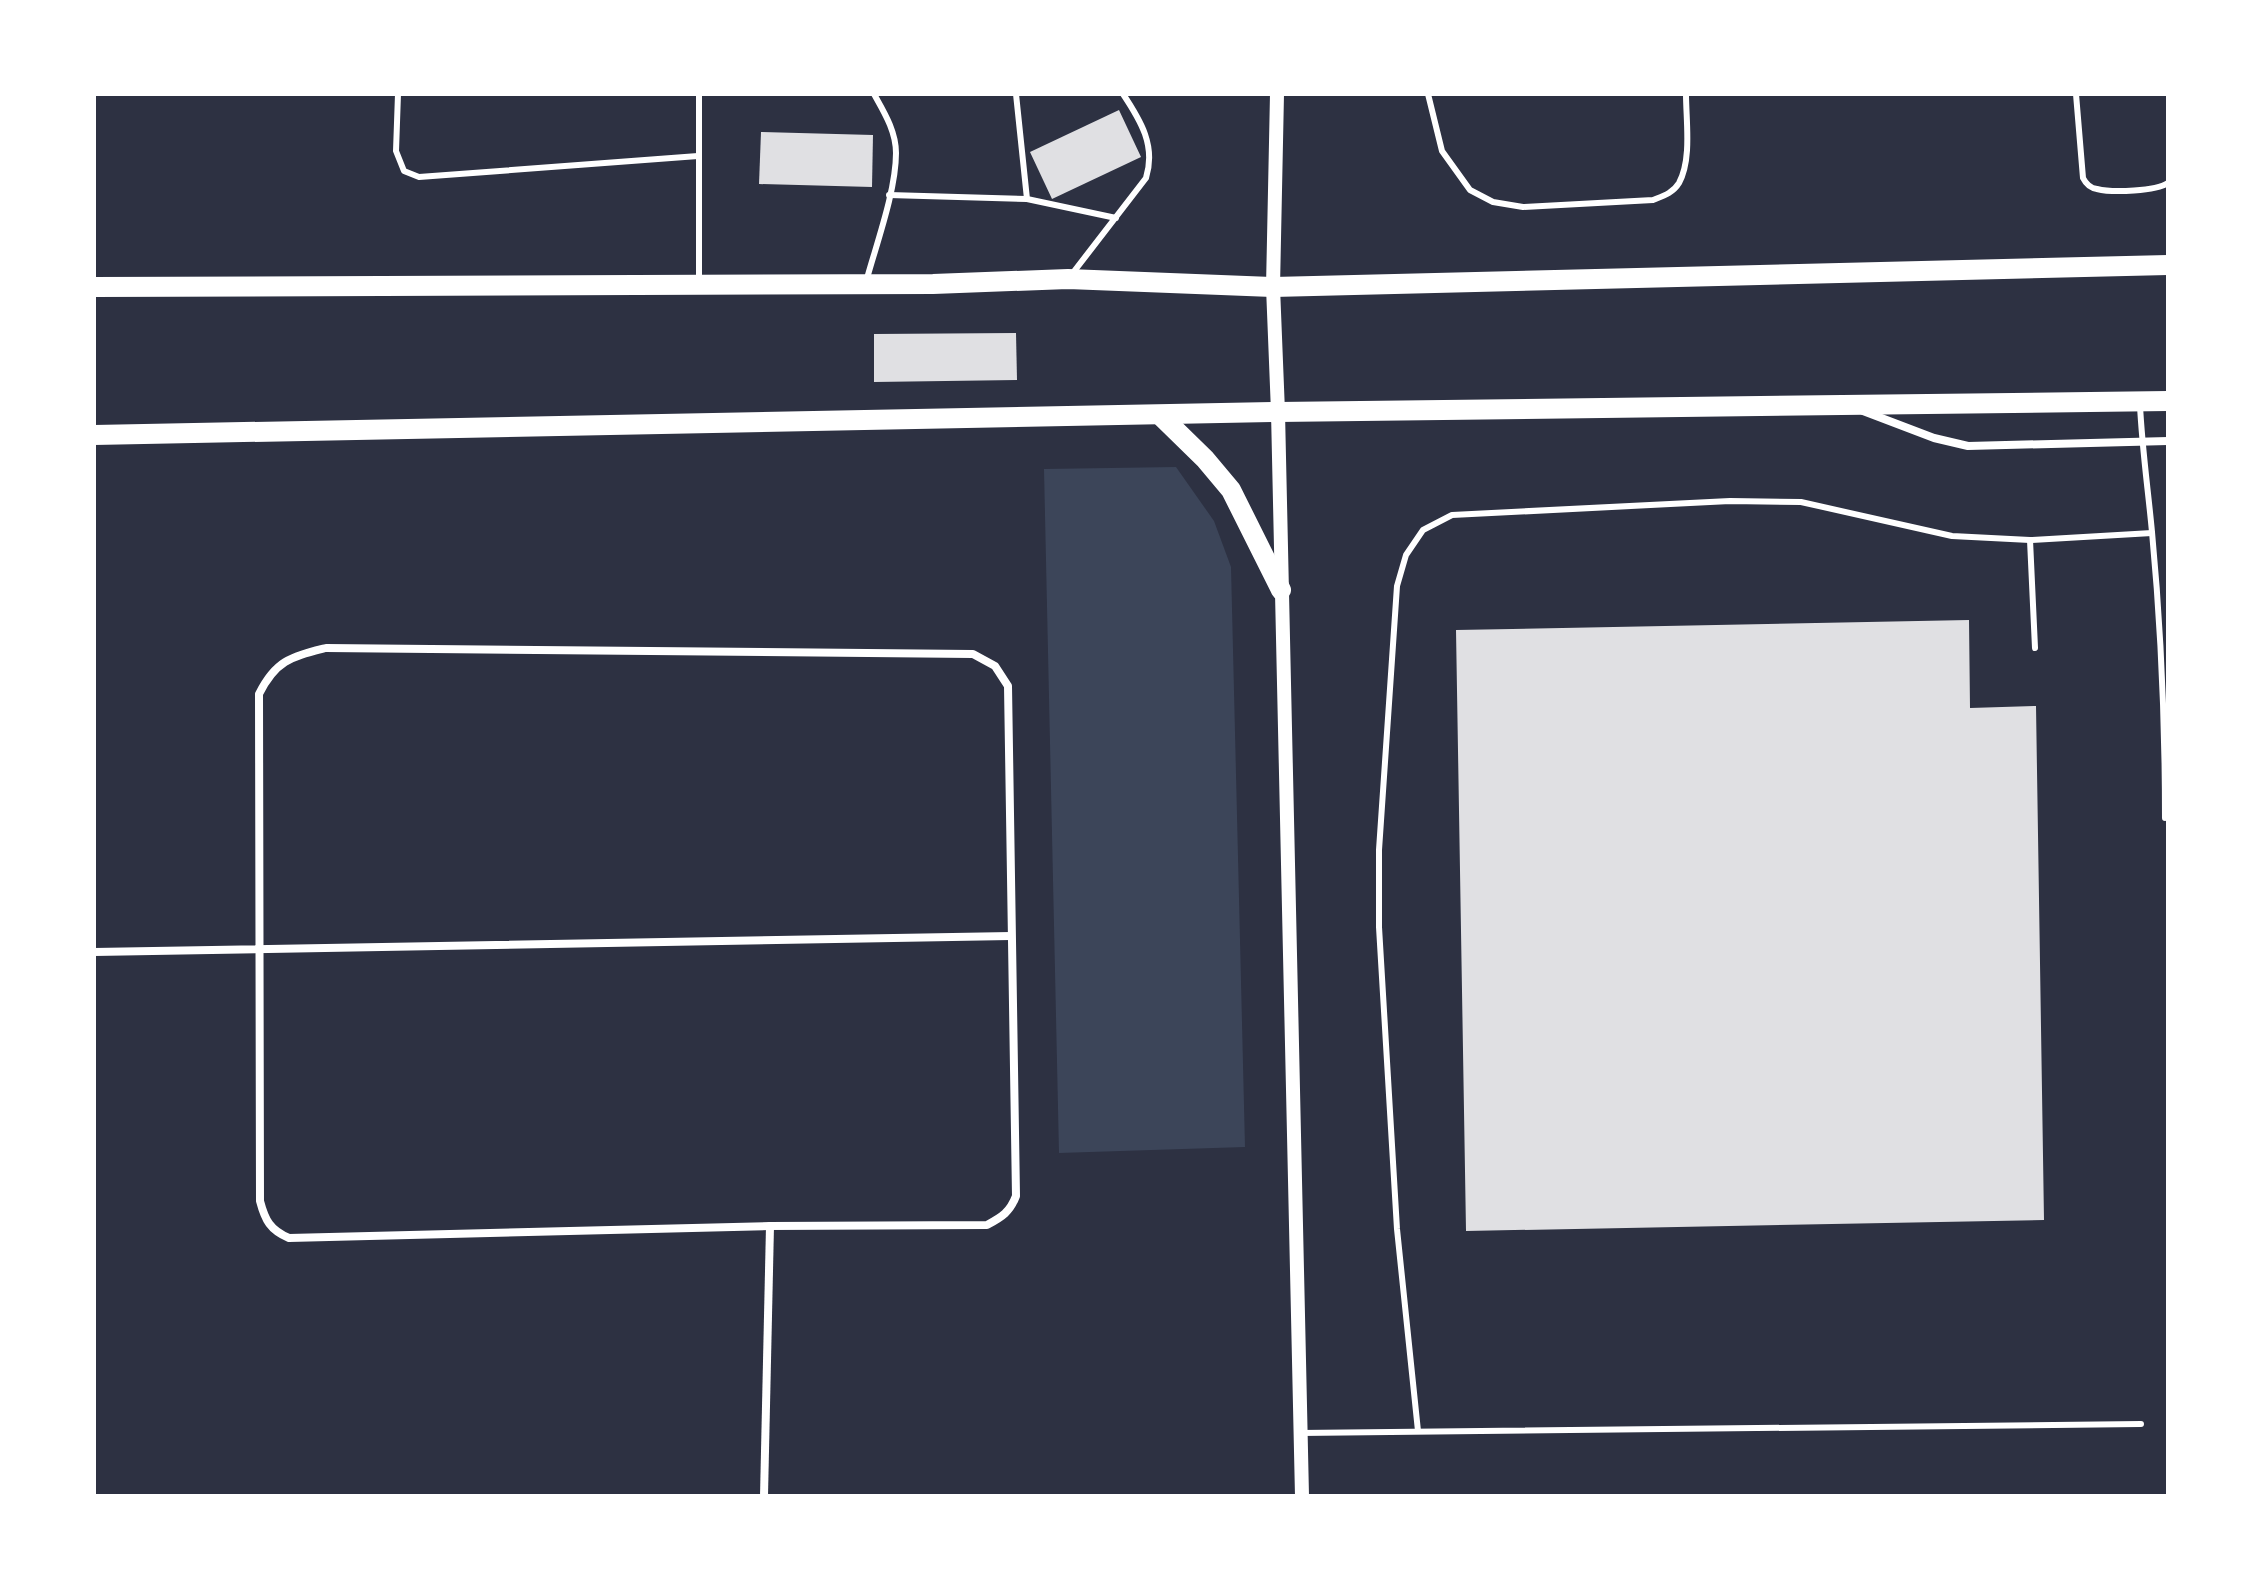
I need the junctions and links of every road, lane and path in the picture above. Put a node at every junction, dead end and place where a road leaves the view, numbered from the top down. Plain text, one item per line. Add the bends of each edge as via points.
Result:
1 (398, 94) edge
2 (699, 94) edge
3 (874, 94) edge
4 (1016, 94) edge
5 (1123, 94) edge
6 (1277, 94) edge
7 (1428, 94) edge
8 (1686, 94) edge
9 (2076, 94) edge
10 (698, 156) junction
11 (2168, 183) edge
12 (889, 195) junction
13 (1027, 199) junction
14 (1116, 218) junction
15 (2168, 265) edge
16 (1068, 279) junction
17 (699, 284) junction
18 (865, 284) junction
19 (94, 287) edge
20 (1273, 287) junction
21 (2140, 401) junction
22 (2168, 401) edge
23 (1848, 405) junction
24 (1278, 412) junction
25 (1160, 415) junction
26 (94, 435) edge
27 (2142, 441) junction
28 (2168, 441) edge
29 (2152, 533) junction
30 (2030, 540) junction
31 (1281, 590) junction
32 (2035, 648) dead end
33 (2165, 818) dead end
34 (1011, 936) junction
35 (258, 949) junction
36 (94, 952) edge
37 (770, 1226) junction
38 (2141, 1424) dead end
39 (1418, 1431) junction
40 (1300, 1433) junction
41 (764, 1496) edge
42 (1302, 1496) edge

1 - 10 lane via 396,151 404,171 419,177
2 - 10 lane
3 - 12 lane via 896,152
4 - 13 lane
5 - 14 lane via 1148,138 1151,163
6 - 20 street
7 - 8 lane via 1442,151 1470,190 1493,202 1523,207 1668,195 1685,166
9 - 11 lane via 2087,185 2098,190 2159,189
10 - 17 lane
12 - 13 lane
12 - 18 lane
13 - 14 lane
14 - 16 lane
15 - 20 main road
16 - 18 main road
16 - 20 main road
17 - 18 main road
17 - 19 main road
20 - 24 street
21 - 22 main road
21 - 23 main road
21 - 27 lane
23 - 24 main road
23 - 27 street via 1968,446
24 - 25 main road
24 - 31 street
25 - 26 main road
25 - 31 main road via 1231,490
27 - 28 street
27 - 29 lane
29 - 30 lane
29 - 33 lane
30 - 32 lane
30 - 39 lane via 1952,536 1801,502 1773,501 1452,515 1423,530 1406,555 1397,586 1379,850 1397,1229
31 - 40 street
34 - 35 street
34 - 35 street via 1008,686 995,666 973,654 326,648 291,657 269,674 259,694
34 - 37 street via 1016,1196 1011,1209 987,1225
35 - 36 street
35 - 37 street via 260,1201 275,1232 289,1238
37 - 41 street
38 - 39 lane
39 - 40 lane
40 - 42 street

